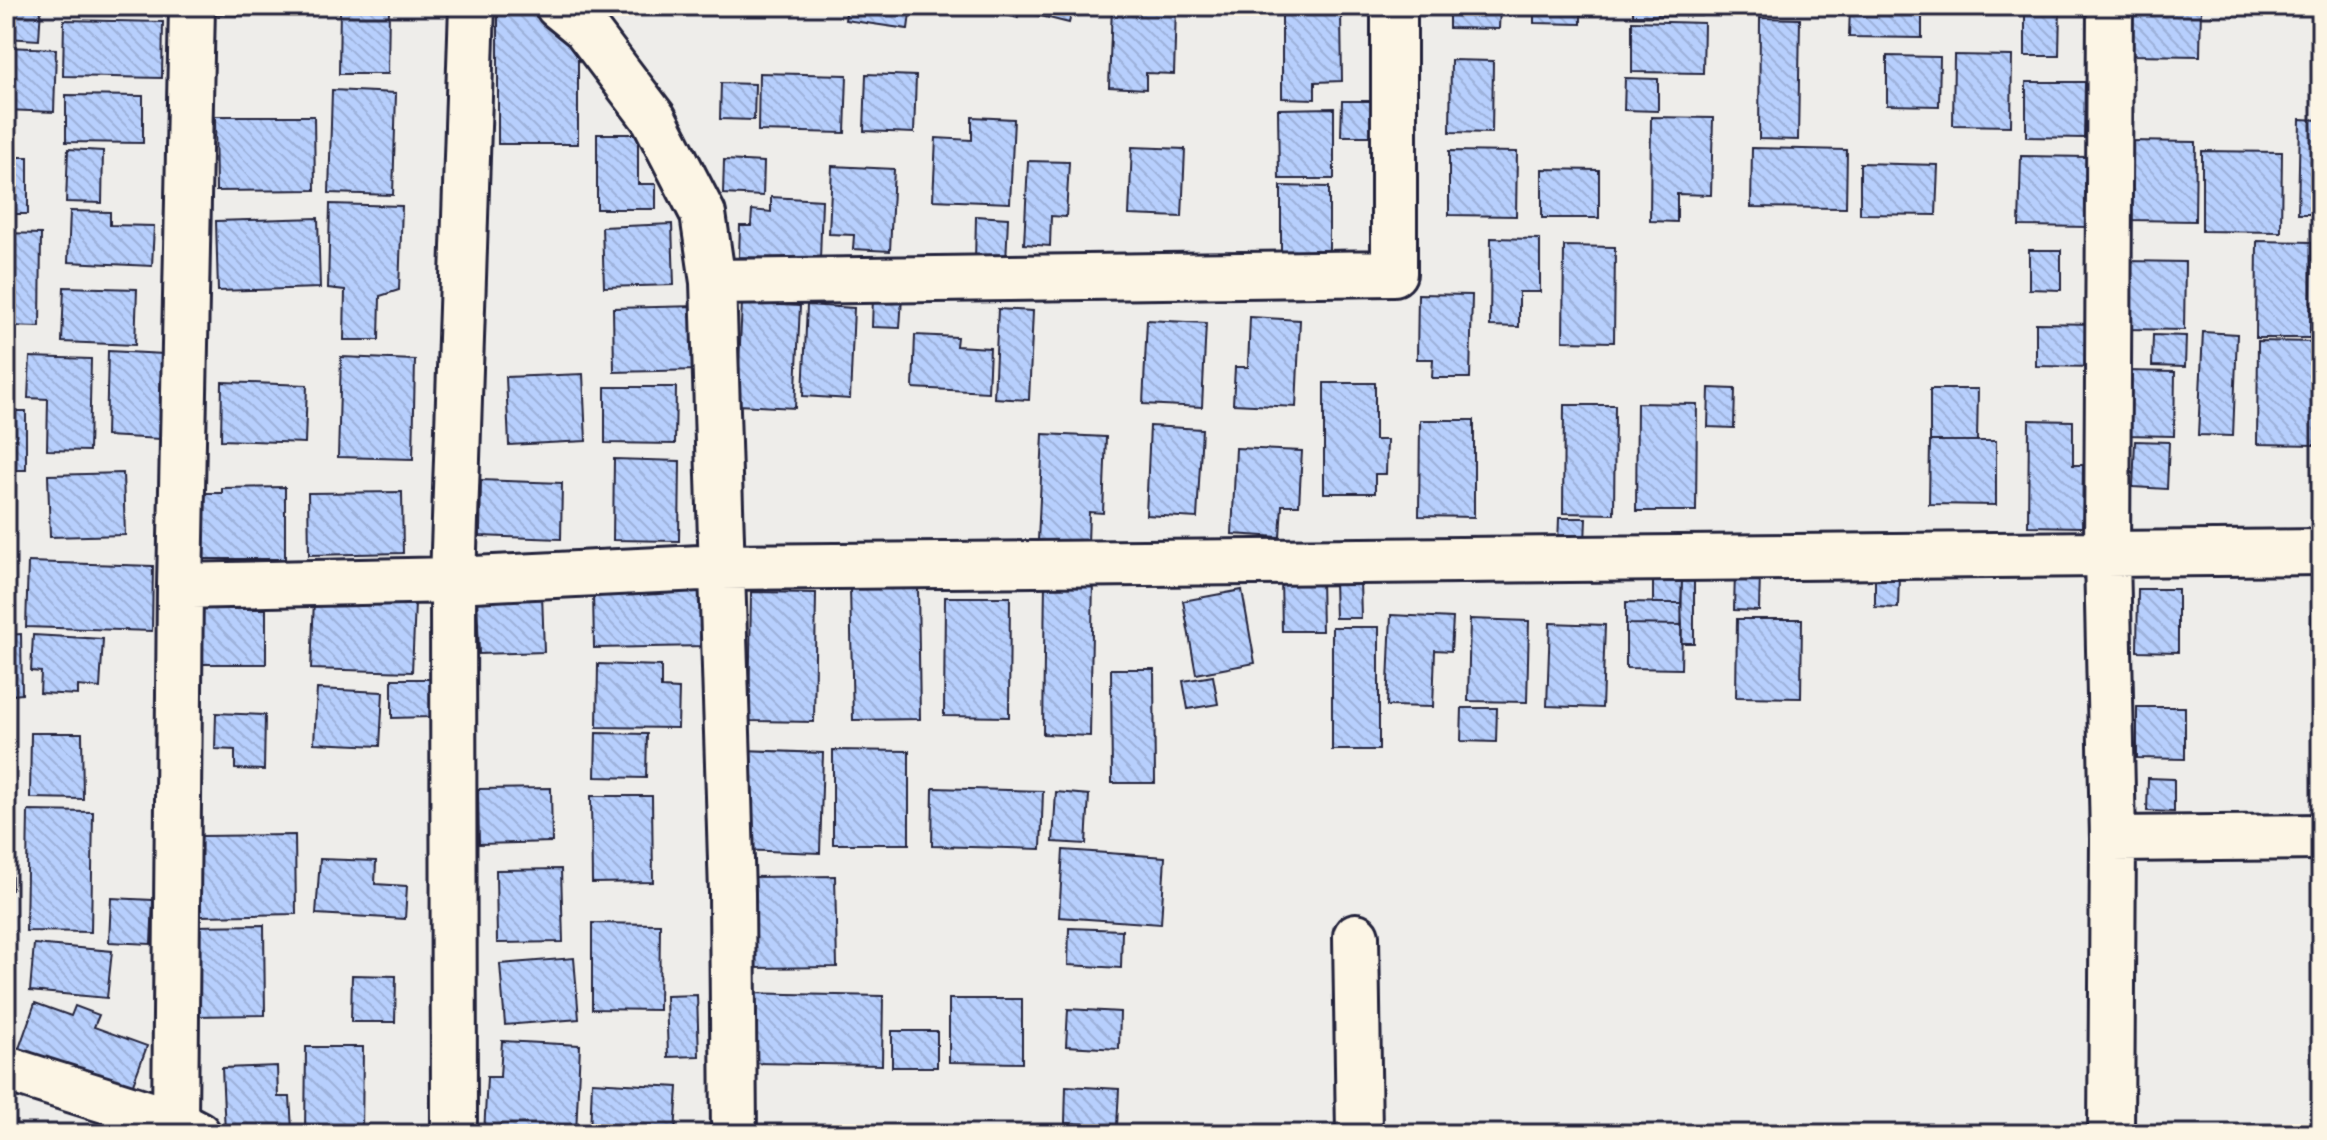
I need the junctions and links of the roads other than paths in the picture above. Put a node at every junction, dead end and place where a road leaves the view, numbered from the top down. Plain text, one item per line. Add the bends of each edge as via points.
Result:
1 (192, 6) edge
2 (472, 6) edge
3 (558, 6) edge
4 (1394, 6) edge
5 (2110, 6) edge
6 (713, 282) junction
7 (2321, 552) edge
8 (2107, 555) junction
9 (721, 567) junction
10 (453, 580) junction
11 (180, 586) junction
12 (2321, 837) edge
13 (2113, 839) junction
14 (1356, 936) dead end
15 (6, 1069) edge
16 (180, 1130) edge
17 (454, 1134) edge
18 (734, 1134) edge
19 (1359, 1134) edge
20 (2111, 1134) edge

1 - 11 street
2 - 10 street
3 - 6 street via 585,28 654,119 703,214
4 - 6 street via 1394,273
5 - 8 street
6 - 9 street
7 - 8 street
8 - 9 street
8 - 13 street
9 - 10 street
9 - 18 street
10 - 11 street
10 - 17 street
11 - 16 street
12 - 13 street
13 - 20 street
14 - 19 street
15 - 16 street

